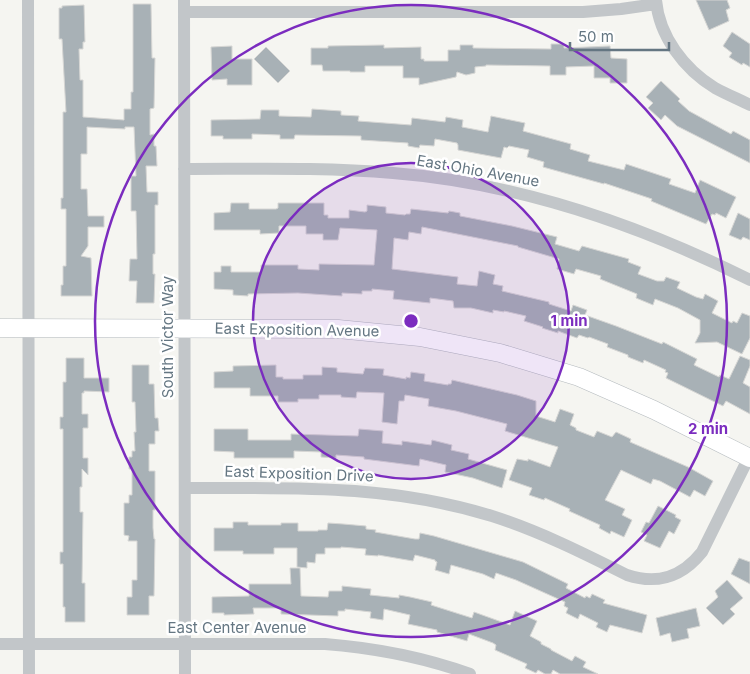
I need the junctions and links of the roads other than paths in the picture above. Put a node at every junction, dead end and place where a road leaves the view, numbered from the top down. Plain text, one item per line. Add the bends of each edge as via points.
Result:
1 (28, 0) edge
2 (656, 2) edge
3 (184, 6) edge
4 (750, 105) edge
5 (184, 169) junction
6 (750, 280) edge
7 (0, 328) edge
8 (28, 328) junction
9 (185, 328) junction
10 (750, 458) edge
11 (185, 488) junction
12 (0, 644) edge
13 (29, 644) junction
14 (185, 644) junction
15 (29, 674) edge
16 (185, 674) edge
17 (470, 674) edge

1 - 8 street
2 - 3 street via 583,12
2 - 4 street via 665,33 686,64 715,88
3 - 5 street, South Victor Way
5 - 6 street, East Ohio Avenue via 345,170 424,176 492,188 540,198 634,228
5 - 9 street, South Victor Way
7 - 8 street, East Exposition Avenue
8 - 9 street, East Exposition Avenue
8 - 13 street
9 - 10 street, East Exposition Avenue via 346,329 476,347 586,380
9 - 11 street, South Victor Way
10 - 11 street, East Exposition Drive via 702,552 682,572 655,580 627,575 515,524 429,500 332,488
11 - 14 street, South Victor Way
12 - 13 street, East Center Avenue
13 - 14 street, East Center Avenue
13 - 15 street
14 - 16 street, South Victor Way
14 - 17 street, East Center Avenue via 349,646 422,659

